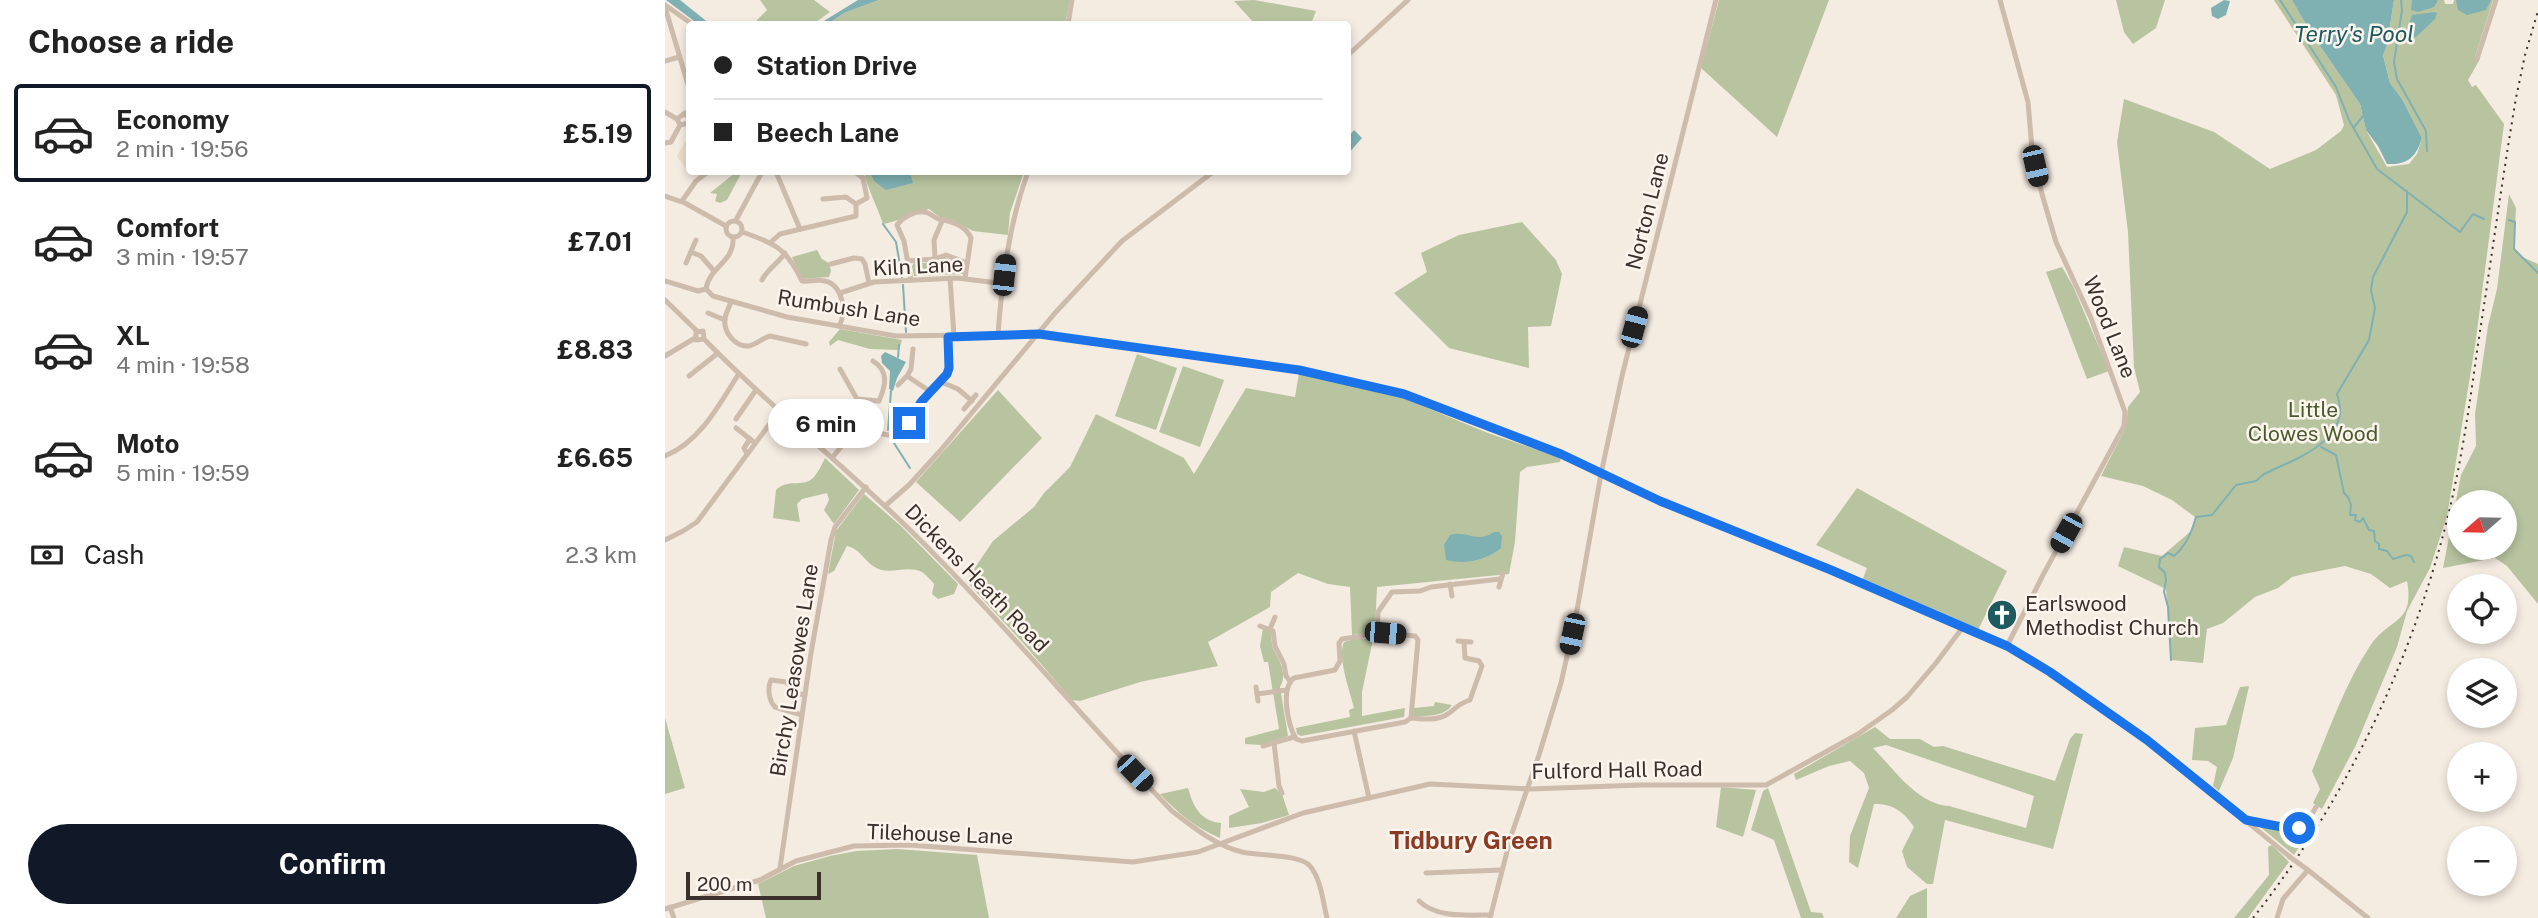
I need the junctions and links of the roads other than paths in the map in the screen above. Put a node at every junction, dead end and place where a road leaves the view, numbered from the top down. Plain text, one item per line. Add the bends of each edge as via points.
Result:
1 (1072, 0) edge
2 (1408, 0) edge
3 (1716, 0) edge
4 (2000, 0) edge
5 (2495, 0) edge
6 (665, 6) edge
7 (688, 21) edge
8 (1068, 21) edge
9 (1351, 52) edge
10 (679, 57) junction
11 (2477, 59) dead end
12 (665, 61) edge
13 (686, 79) edge
14 (665, 112) edge
15 (686, 119) edge
16 (686, 119) edge
17 (679, 122) junction
18 (665, 143) edge
19 (704, 175) edge
20 (760, 175) edge
21 (777, 175) edge
22 (859, 175) edge
23 (1027, 175) edge
24 (1209, 175) edge
25 (667, 198) edge
26 (823, 199) dead end
27 (682, 201) junction
28 (856, 204) junction
29 (736, 220) junction
30 (942, 221) junction
31 (726, 226) junction
32 (800, 229) junction
33 (742, 232) junction
34 (733, 237) junction
35 (696, 240) dead end
36 (771, 242) junction
37 (691, 251) junction
38 (785, 253) junction
39 (935, 259) junction
40 (908, 261) junction
41 (685, 263) dead end
42 (967, 263) junction
43 (831, 264) dead end
44 (714, 271) junction
45 (999, 275) dead end
46 (950, 278) junction
47 (965, 278) junction
48 (911, 280) junction
49 (665, 281) edge
50 (762, 281) dead end
51 (869, 283) junction
52 (706, 289) junction
53 (840, 293) junction
54 (665, 300) edge
55 (731, 302) junction
56 (708, 313) dead end
57 (725, 320) junction
58 (839, 326) junction
59 (1039, 334) junction
60 (696, 335) junction
61 (998, 335) junction
62 (951, 337) junction
63 (804, 342) dead end
64 (913, 349) dead end
65 (718, 353) junction
66 (906, 354) dead end
67 (665, 356) edge
68 (913, 357) junction
69 (873, 361) dead end
70 (840, 369) dead end
71 (738, 375) junction
72 (689, 376) dead end
73 (907, 376) junction
74 (941, 382) junction
75 (898, 385) dead end
76 (756, 390) junction
77 (931, 393) junction
78 (857, 399) junction
79 (964, 409) dead end
80 (780, 410) junction
81 (736, 419) dead end
82 (737, 428) dead end
83 (853, 431) junction
84 (753, 441) junction
85 (665, 456) edge
86 (832, 458) junction
87 (1601, 474) junction
88 (866, 488) junction
89 (885, 506) junction
90 (665, 540) edge
91 (1503, 573) dead end
92 (1500, 579) junction
93 (1450, 584) junction
94 (1499, 587) dead end
95 (1452, 596) dead end
96 (1275, 617) dead end
97 (1260, 626) dead end
98 (1963, 627) junction
99 (1270, 629) junction
100 (1377, 635) junction
101 (1465, 642) dead end
102 (2007, 646) junction
103 (1290, 681) junction
104 (1286, 690) junction
105 (1257, 694) dead end
106 (805, 695) junction
107 (802, 715) junction
108 (1411, 718) junction
109 (1354, 731) junction
110 (1294, 737) junction
111 (1274, 743) junction
112 (1263, 746) dead end
113 (1279, 786) junction
114 (1271, 787) dead end
115 (1528, 788) junction
116 (1282, 793) dead end
117 (1369, 797) junction
118 (2316, 807) dead end
119 (2246, 820) junction
120 (1221, 844) junction
121 (780, 869) junction
122 (1501, 870) junction
123 (2308, 870) junction
124 (1426, 873) dead end
125 (1419, 901) dead end
126 (668, 908) edge
127 (1427, 911) junction
128 (1423, 917) edge
129 (1490, 917) edge
130 (674, 918) edge
131 (1327, 918) edge
132 (2277, 918) edge
133 (2368, 918) edge

1 - 8 street
2 - 9 street
3 - 87 street, Norton Lane
4 - 102 street, Wood Lane via 2028,102 2033,157 2056,242 2091,318 2125,412 2124,426
5 - 11 street
6 - 7 street
6 - 10 street
10 - 12 street
10 - 13 street
14 - 17 street
15 - 17 street
16 - 17 street
17 - 18 street via 671,142
19 - 27 street
20 - 29 street
21 - 32 street
22 - 28 street via 867,198
23 - 61 street via 1006,253
24 - 59 street via 1122,241
25 - 27 street
26 - 28 street via 846,197
27 - 31 street
28 - 32 street via 857,214 852,218
29 - 31 street
29 - 33 street
30 - 39 street via 934,240
30 - 40 street via 924,212 899,222
30 - 42 street via 950,220 969,233
31 - 34 street
32 - 36 street via 779,234
33 - 34 street
33 - 36 street
34 - 44 street via 733,251
35 - 37 street
36 - 38 street
37 - 41 street
37 - 44 street
38 - 50 street
38 - 53 street via 804,284 824,280
39 - 40 street
39 - 42 street via 946,256
40 - 48 street
42 - 47 street
43 - 51 street via 857,258 868,263
44 - 52 street
45 - 47 street, Kiln Lane via 998,286
46 - 47 street, Kiln Lane
46 - 48 street, Kiln Lane
46 - 62 street
48 - 51 street, Kiln Lane
49 - 52 street, Rumbush Lane
51 - 53 street, Kiln Lane
52 - 55 street, Rumbush Lane
53 - 58 street
54 - 60 street, Dickens Heath Road
55 - 57 street
55 - 58 street, Rumbush Lane
56 - 57 street
57 - 63 street via 729,336 745,346 770,336
58 - 62 street, Rumbush Lane via 896,336
59 - 61 street, Rumbush Lane
59 - 87 street, Rumbush Lane via 1299,370 1404,394
59 - 89 street via 933,459
60 - 65 street, Dickens Heath Road via 703,331 704,339
60 - 67 street
61 - 62 street, Rumbush Lane
62 - 74 street via 949,368
64 - 68 street
65 - 71 street, Dickens Heath Road
65 - 72 street
66 - 68 street
68 - 73 street
69 - 78 street via 884,371 881,398
70 - 78 street
71 - 76 street, Dickens Heath Road
71 - 85 street via 690,442
73 - 75 street
73 - 77 street
74 - 77 street
74 - 79 street via 974,398
76 - 80 street, Dickens Heath Road
76 - 81 street
77 - 83 street via 912,419 891,436
78 - 83 street
80 - 84 street
80 - 86 street, Dickens Heath Road
82 - 84 street
83 - 86 street
84 - 90 street via 697,522
86 - 88 street, Dickens Heath Road
87 - 98 street, Rumbush Lane
87 - 115 street, Norton Lane via 1569,652
88 - 89 street, Dickens Heath Road
88 - 106 street, Birchy Leasowes Lane via 833,533
89 - 120 street, Dickens Heath Road via 1006,629 1172,811
91 - 92 street
92 - 93 street
92 - 94 street
93 - 95 street
93 - 100 street via 1420,592 1392,592 1378,612
96 - 99 street
97 - 99 street
98 - 102 street, Rumbush Lane
98 - 115 street, Fulford Hall Road via 1892,710 1766,785
99 - 103 street
100 - 103 street via 1342,639 1335,670
100 - 108 street via 1415,636 1418,640
101 - 108 street via 1463,655 1482,666 1470,700 1441,717
102 - 119 street, Rumbush Lane via 2147,740
103 - 104 street
104 - 105 street
104 - 110 street
106 - 107 street, Birchy Leasowes Lane
106 - 107 street via 783,681 769,683 769,698 775,707
107 - 121 street, Birchy Leasowes Lane
108 - 109 street
109 - 110 street via 1302,741
109 - 117 street
110 - 111 street
111 - 112 street
111 - 113 street
113 - 114 street
113 - 116 street
115 - 117 street, Fulford Hall Road via 1430,784
115 - 122 street, Norton Lane
117 - 120 street, Fulford Hall Road via 1303,813
118 - 119 street via 2299,828
119 - 123 street, Rumbush Lane, bridge
120 - 121 street, Tilehouse Lane via 1133,862 874,845 833,850
120 - 131 street, Dickens Heath Road via 1308,864
121 - 126 street, Tilehouse Lane via 760,880
122 - 124 street
122 - 129 street, Norton Lane
123 - 132 street via 2283,899
123 - 133 street, Rumbush Lane
125 - 127 street
126 - 130 street
127 - 128 street
127 - 129 street via 1443,917

